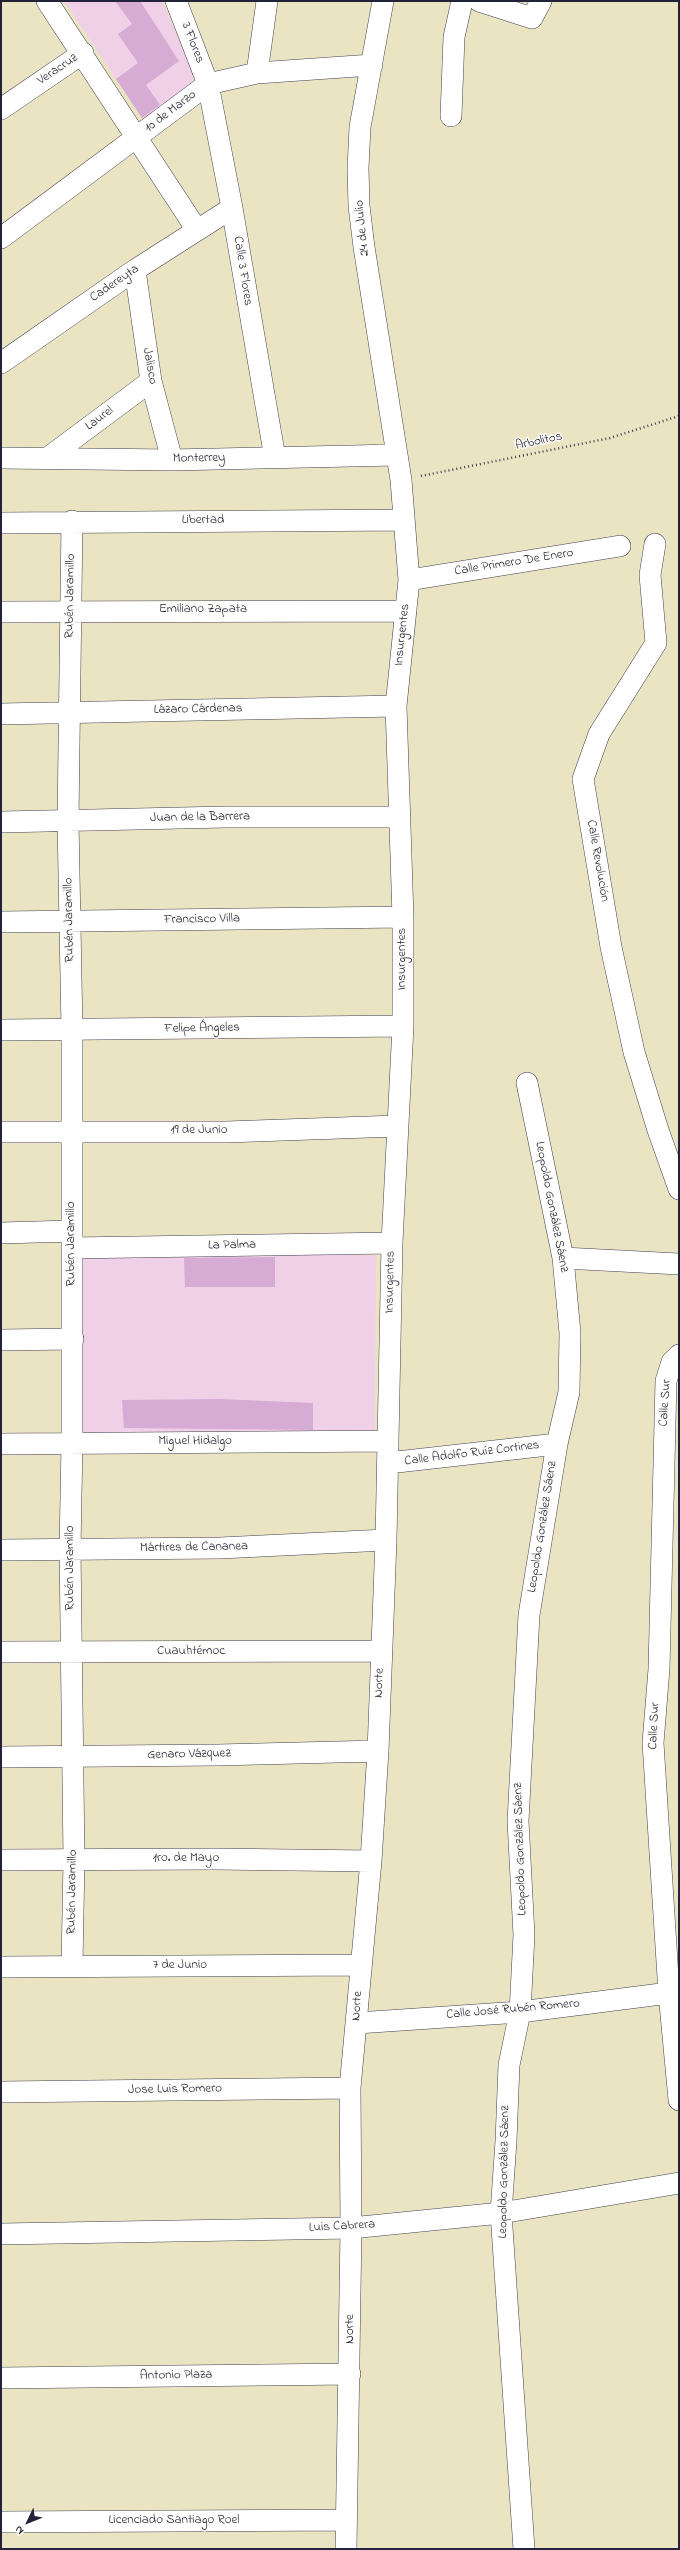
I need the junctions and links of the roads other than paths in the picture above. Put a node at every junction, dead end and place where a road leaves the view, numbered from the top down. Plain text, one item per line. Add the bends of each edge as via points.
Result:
1 (48, 1) edge
2 (176, 1) edge
3 (267, 1) edge
4 (383, 1) edge
5 (462, 1) edge
6 (479, 1) edge
7 (540, 5) edge
8 (83, 53) junction
9 (372, 65) junction
10 (257, 73) junction
11 (208, 84) junction
12 (1, 109) edge
13 (451, 116) dead end
14 (138, 138) junction
15 (232, 208) junction
16 (198, 230) junction
17 (1, 238) edge
18 (135, 270) junction
19 (1, 363) edge
20 (151, 381) junction
21 (396, 456) junction
22 (49, 457) junction
23 (1, 458) edge
24 (275, 458) junction
25 (172, 460) junction
26 (404, 520) junction
27 (72, 521) junction
28 (1, 523) edge
29 (655, 544) dead end
30 (620, 546) dead end
31 (409, 580) junction
32 (70, 610) junction
33 (406, 611) junction
34 (1, 612) edge
35 (396, 706) junction
36 (70, 713) junction
37 (1, 714) edge
38 (399, 817) junction
39 (68, 821) junction
40 (1, 822) edge
41 (403, 917) junction
42 (1, 922) edge
43 (70, 922) junction
44 (403, 1026) junction
45 (1, 1030) edge
46 (72, 1030) junction
47 (527, 1083) dead end
48 (397, 1126) junction
49 (72, 1131) junction
50 (1, 1132) edge
51 (679, 1189) edge
52 (1, 1233) edge
53 (72, 1240) junction
54 (392, 1243) junction
55 (563, 1258) junction
56 (679, 1264) edge
57 (73, 1339) junction
58 (1, 1340) edge
59 (679, 1355) edge
60 (388, 1441) junction
61 (1, 1444) edge
62 (72, 1444) junction
63 (557, 1444) junction
64 (388, 1463) junction
65 (671, 1488) edge
66 (386, 1540) junction
67 (70, 1549) junction
68 (1, 1550) edge
69 (382, 1651) junction
70 (1, 1652) edge
71 (71, 1652) junction
72 (378, 1751) junction
73 (72, 1756) junction
74 (1, 1757) edge
75 (74, 1859) junction
76 (1, 1860) edge
77 (371, 1861) junction
78 (360, 1965) junction
79 (72, 1966) junction
80 (1, 1967) edge
81 (669, 1993) junction
82 (520, 2012) junction
83 (357, 2023) junction
84 (350, 2088) junction
85 (1, 2092) edge
86 (678, 2094) edge
87 (679, 2183) edge
88 (501, 2213) junction
89 (352, 2228) junction
90 (1, 2234) edge
91 (350, 2374) junction
92 (1, 2378) edge
93 (346, 2520) junction
94 (1, 2522) edge
95 (346, 2549) edge
96 (524, 2549) edge

1 - 8 street, Veracruz
2 - 11 street, 3 Flores
3 - 10 street
4 - 9 street, 24 de Julio
5 - 13 street via 454,37
6 - 7 street via 526,18 532,18
8 - 12 street, Veracruz
8 - 14 street
9 - 10 street, 10 de Marzo
9 - 21 street, 24 de Julio via 360,127 359,206
10 - 11 street, 10 de Marzo
11 - 14 street, 10 de Marzo
11 - 15 street, Calle 3 Flores
14 - 16 street
14 - 17 street, 10 de Marzo
15 - 16 street, Cadereyta
15 - 24 street, Calle 3 Flores
16 - 18 street, Cadereyta
18 - 19 street, Cadereyta
18 - 20 street, Jalisco
20 - 22 street, Laurel
20 - 25 street, Jalisco
21 - 24 street, Monterrey
21 - 26 street, Insurgentes
22 - 23 street, Monterrey
22 - 25 street, Monterrey
24 - 25 street, Monterrey
26 - 27 street, Libertad
26 - 31 street, Insurgentes
27 - 28 street, Libertad
27 - 32 street, Rubén Jaramillo
29 - 51 street, Calle Revolución via 650,575 656,643 599,734 583,779 611,947 634,1052
30 - 31 street, Calle Primero De Enero
31 - 33 street, Insurgentes
32 - 33 street, Emiliano Zapata
32 - 34 street, Emiliano Zapata
32 - 36 street, Rubén Jaramillo
33 - 35 street, Insurgentes
35 - 36 street, Lázaro Cárdenas
35 - 38 street, Insurgentes
36 - 37 street, Lázaro Cárdenas
36 - 39 street, Rubén Jaramillo
38 - 39 street, Juan de la Barrera
38 - 41 street, Insurgentes
39 - 40 street, Juan de la Barrera
39 - 43 street, Rubén Jaramillo
41 - 43 street, Francisco Villa
41 - 44 street, Insurgentes
42 - 43 street, Francisco Villa
43 - 46 street, Rubén Jaramillo
44 - 46 street, Felipe Ángeles
44 - 48 street, Insurgentes
45 - 46 street, Felipe Ángeles
46 - 49 street, Rubén Jaramillo
47 - 55 street, Leopoldo González Sáenz
48 - 49 street, 19 de Junio via 226,1132
48 - 54 street, Insurgentes
49 - 50 street, 19 de Junio
49 - 53 street, Rubén Jaramillo
52 - 53 street, La Palma
53 - 54 street, La Palma
53 - 57 street, Rubén Jaramillo
54 - 60 street, Insurgentes
55 - 56 street
55 - 63 street, Leopoldo González Sáenz via 570,1333 569,1392
57 - 58 street
57 - 62 street, Rubén Jaramillo
59 - 65 street, Calle Sur via 672,1362 666,1381 662,1460
60 - 62 street, Miguel Hidalgo
60 - 64 street, Insurgentes
61 - 62 street, Miguel Hidalgo
62 - 67 street, Rubén Jaramillo
63 - 64 street, Calle Adolfo Ruíz Cortines
63 - 82 street, Leopoldo González Sáenz via 529,1615 519,1776 518,1821 524,1935
64 - 66 street, Norte
65 - 81 street, Calle Sur via 653,1743
66 - 67 street, Mártires de Cananea via 220,1548
66 - 69 street, Norte
67 - 68 street, Mártires de Cananea
67 - 71 street, Rubén Jaramillo
69 - 71 street, Cuauhtémoc
69 - 72 street, Norte
70 - 71 street, Cuauhtémoc
71 - 73 street, Rubén Jaramillo
72 - 73 street, Genaro Vázquez
72 - 77 street, Norte
73 - 74 street, Genaro Vázquez
73 - 75 street, Rubén Jaramillo
75 - 76 street, 1ro. de Mayo
75 - 77 street, 1ro. de Mayo
75 - 79 street, Rubén Jaramillo
77 - 78 street, Norte
78 - 79 street, 7 de Junio
78 - 83 street, Norte
79 - 80 street, 7 de Junio
81 - 82 street, Calle José Rubén Romero
81 - 86 street, Calle Sur
82 - 83 street, Calle José Rubén Romero
82 - 88 street, Leopoldo González Sáenz via 509,2065
83 - 84 street, Norte
84 - 85 street, Jose Luis Romero
84 - 89 street, Norte
87 - 88 street, Luis Cabrera
88 - 89 street, Luis Cabrera
88 - 96 street, Leopoldo González Sáenz
89 - 90 street, Luis Cabrera
89 - 91 street, Norte
91 - 92 street, Antonio Plaza
91 - 93 street, Norte
93 - 94 street, Licenciado Santiago Roel
93 - 95 street, Norte

